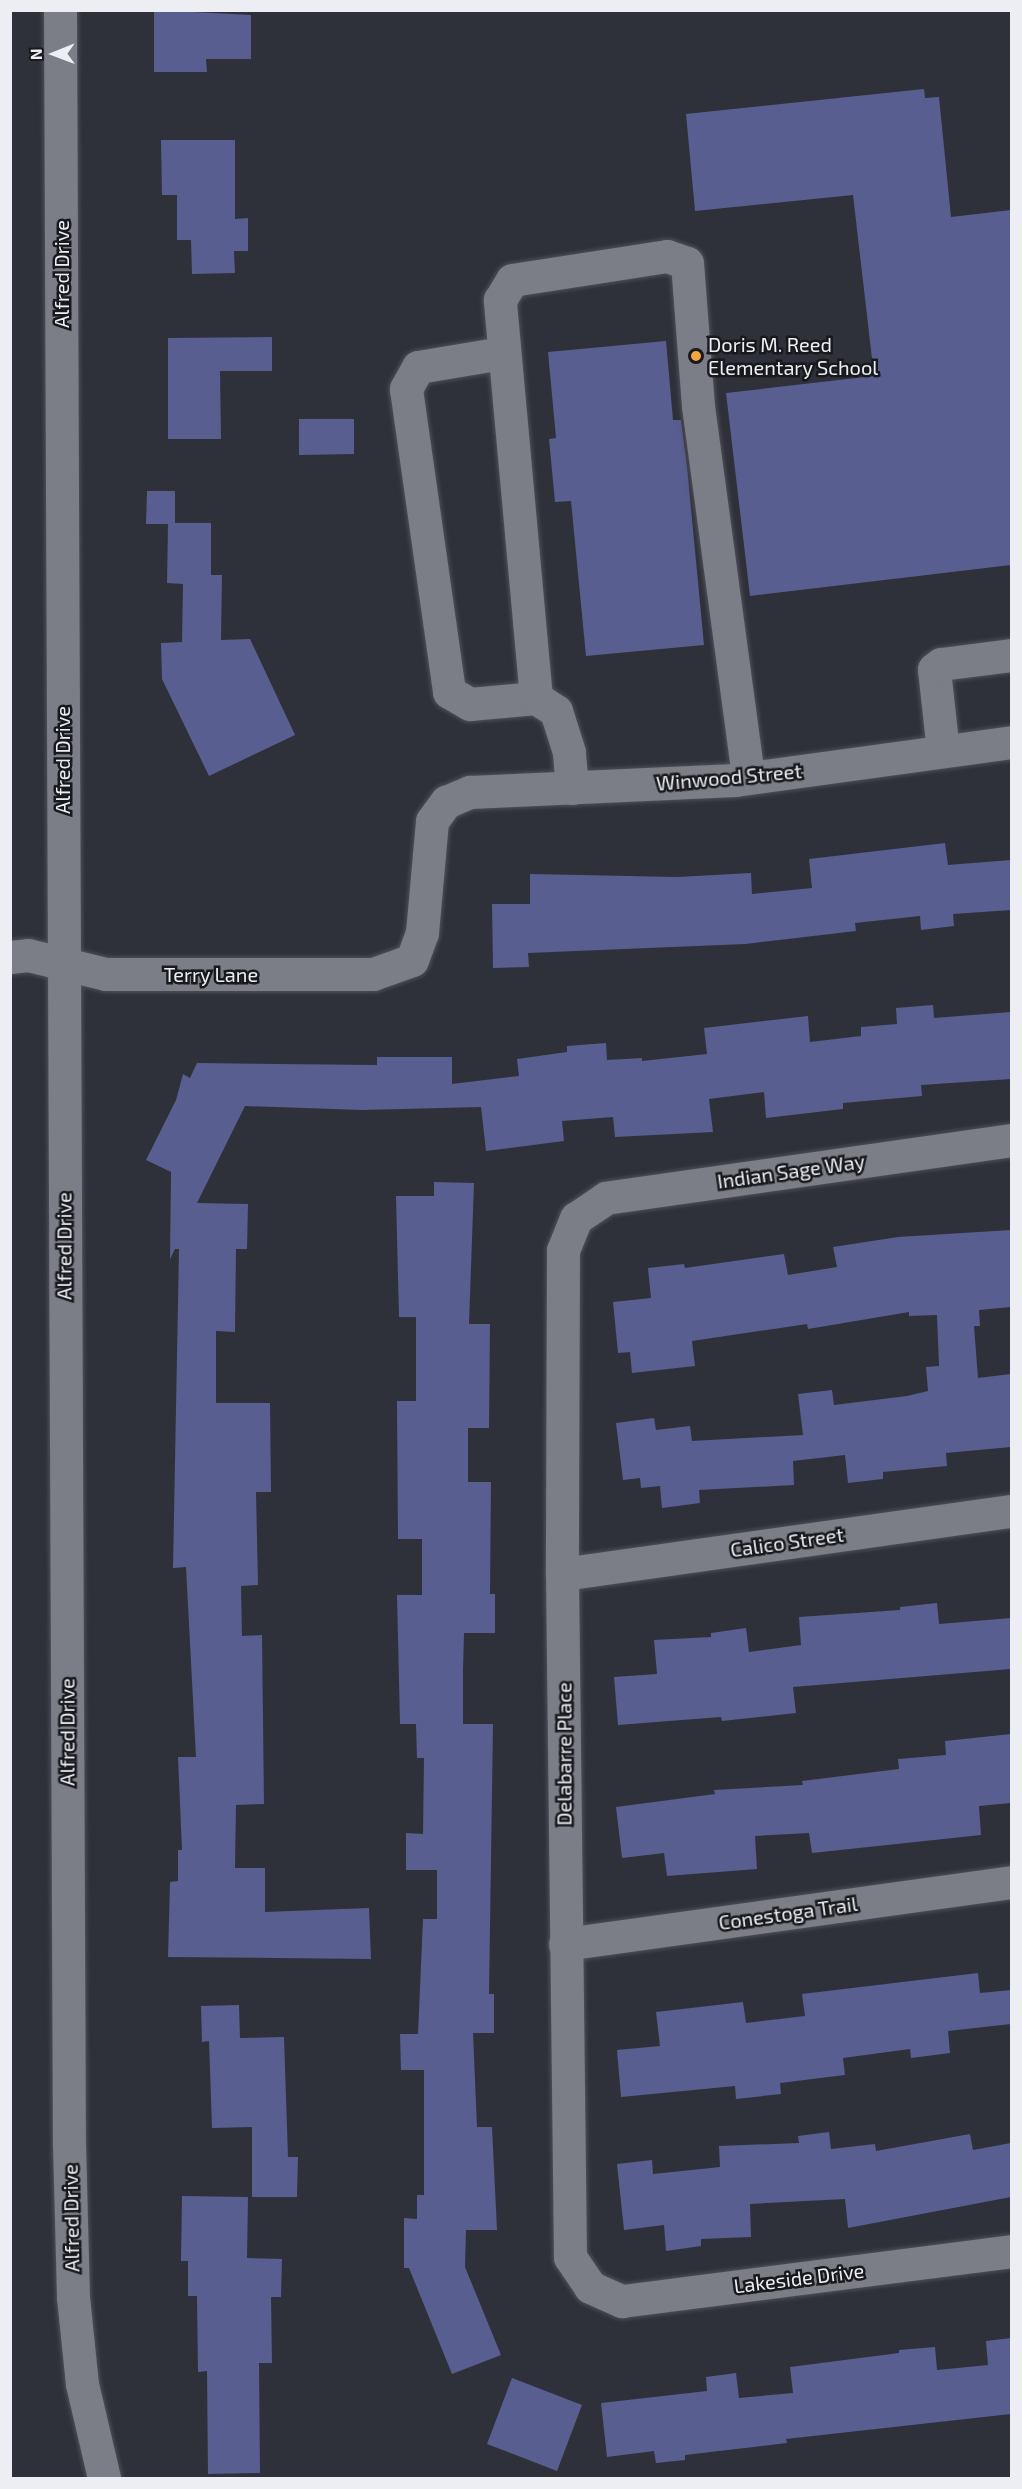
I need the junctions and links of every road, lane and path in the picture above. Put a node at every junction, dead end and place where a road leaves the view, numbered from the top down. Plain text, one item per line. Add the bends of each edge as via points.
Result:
1 (60, 10) edge
2 (502, 353) junction
3 (1011, 655) edge
4 (536, 698) junction
5 (1011, 742) edge
6 (943, 751) junction
7 (748, 778) junction
8 (573, 788) junction
9 (10, 957) edge
10 (412, 960) joint
11 (63, 964) junction
12 (1011, 1140) edge
13 (576, 1218) joint
14 (1011, 1511) edge
15 (562, 1574) junction
16 (1011, 1882) edge
17 (565, 1944) junction
18 (1011, 2251) edge
19 (590, 2287) joint
20 (104, 2478) edge

1 - 11 street, Alfred Drive
2 - 4 street
2 - 4 street via 418,367 406,389 449,692 470,704
2 - 7 street via 500,300 512,280 667,256 687,263 698,406
3 - 6 street via 941,664 934,669
4 - 8 street via 556,711 569,752
5 - 6 street, Winwood Street
6 - 7 street, Winwood Street
7 - 8 street, Winwood Street
8 - 10 street, Winwood Street via 470,792 446,801 432,821 422,933
9 - 11 street, Terry Lane via 28,956
10 - 11 street, Terry Lane via 374,974 106,974
11 - 20 street, Alfred Drive via 73,2297 82,2384
12 - 13 street, Indian Sage Way via 606,1197
13 - 15 street, Delabarre Place via 563,1250
14 - 15 street, Calico Street
15 - 17 street, Delabarre Place
16 - 17 street, Conestoga Trail
17 - 19 street, Delabarre Place via 570,2257
18 - 19 street, Lakeside Drive via 622,2301

